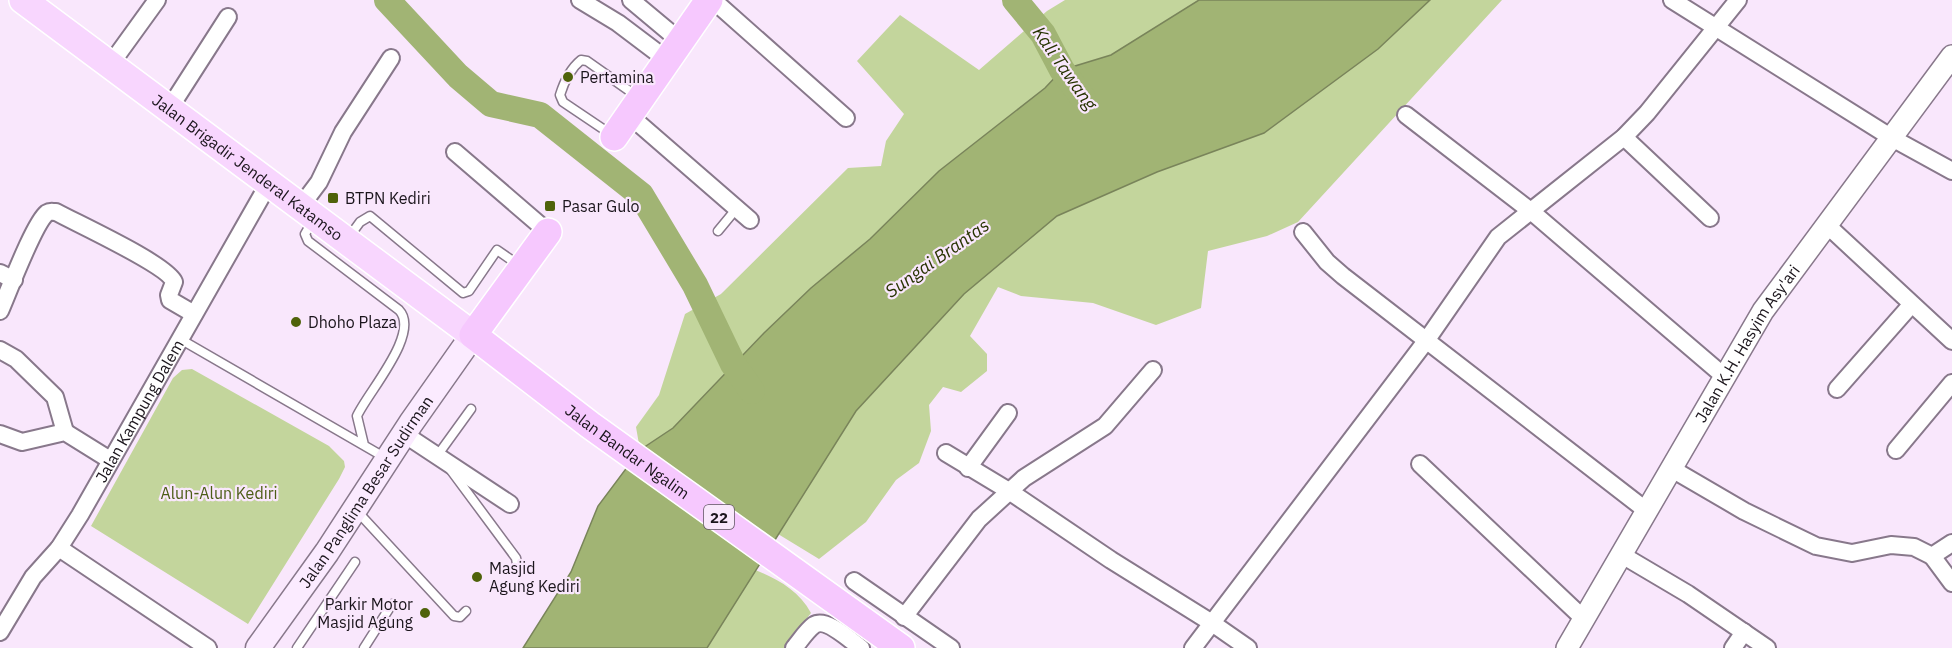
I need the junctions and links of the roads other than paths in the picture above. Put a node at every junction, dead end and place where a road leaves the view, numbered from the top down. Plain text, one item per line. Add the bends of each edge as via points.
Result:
1 (23, 0) edge
2 (157, 0) edge
3 (580, 0) edge
4 (631, 0) edge
5 (711, 0) edge
6 (1672, 0) edge
7 (1738, 0) edge
8 (228, 17) dead end
9 (1715, 27) junction
10 (674, 51) junction
11 (1952, 56) edge
12 (391, 58) dead end
13 (110, 65) junction
14 (169, 109) junction
15 (1406, 115) dead end
16 (628, 117) junction
17 (846, 118) dead end
18 (1624, 137) junction
19 (1892, 138) junction
20 (455, 152) dead end
21 (1952, 171) edge
22 (269, 183) junction
23 (737, 208) junction
24 (308, 212) junction
25 (1532, 212) junction
26 (1710, 218) dead end
27 (750, 220) dead end
28 (1828, 226) junction
29 (718, 231) dead end
30 (548, 232) joint
31 (1304, 232) dead end
32 (346, 241) junction
33 (522, 268) junction
34 (7, 277) edge
35 (1911, 305) junction
36 (0, 311) edge
37 (194, 314) junction
38 (473, 335) junction
39 (180, 339) junction
40 (1426, 341) junction
41 (1952, 341) edge
42 (0, 350) edge
43 (1153, 370) dead end
44 (1725, 377) junction
45 (1952, 383) edge
46 (1837, 389) dead end
47 (471, 409) dead end
48 (1008, 413) dead end
49 (65, 432) junction
50 (0, 434) edge
51 (404, 434) junction
52 (364, 446) junction
53 (1896, 450) dead end
54 (946, 453) dead end
55 (388, 459) junction
56 (441, 459) junction
57 (110, 460) junction
58 (1420, 464) dead end
59 (968, 468) junction
60 (1672, 469) junction
61 (1010, 491) junction
62 (510, 504) dead end
63 (355, 509) junction
64 (1647, 511) junction
65 (1952, 543) edge
66 (59, 548) junction
67 (1622, 555) junction
68 (1932, 556) junction
69 (355, 562) dead end
70 (517, 564) dead end
71 (854, 581) dead end
72 (1952, 583) edge
73 (392, 604) dead end
74 (466, 611) dead end
75 (904, 617) junction
76 (1584, 619) junction
77 (1212, 623) junction
78 (0, 632) edge
79 (1744, 632) junction
80 (208, 648) edge
81 (258, 648) edge
82 (297, 648) edge
83 (364, 648) edge
84 (794, 648) edge
85 (861, 648) edge
86 (901, 648) edge
87 (951, 648) edge
88 (1193, 648) edge
89 (1248, 648) edge
90 (1567, 648) edge
91 (1733, 648) edge
92 (1767, 648) edge

1 - 13 main road, Jalan Brigadir Jenderal Katamso
2 - 13 street
3 - 10 street
4 - 10 street
5 - 10 highway
5 - 17 street
6 - 9 street
7 - 9 street
8 - 14 street
9 - 18 street
9 - 19 street
10 - 16 highway
11 - 19 street, Jalan K.H. Hasyim Asy'ari
12 - 24 street via 343,132
13 - 14 main road, Jalan Brigadir Jenderal Katamso
14 - 22 main road, Jalan Brigadir Jenderal Katamso
15 - 25 street
16 - 16 lane via 563,102 563,84 581,60 587,61
16 - 23 street
18 - 25 street
18 - 26 street
19 - 21 street
19 - 28 street, Jalan K.H. Hasyim Asy'ari
20 - 30 street
22 - 24 main road, Jalan Brigadir Jenderal Katamso
22 - 37 street, Jalan Kampung Dalem
23 - 27 street
23 - 29 lane
24 - 32 main road, Jalan Brigadir Jenderal Katamso
24 - 52 lane via 308,241 404,317 404,338 357,416
25 - 40 street via 1498,237
25 - 44 street
28 - 35 street
28 - 44 street, Jalan K.H. Hasyim Asy'ari via 1763,311
30 - 33 highway
31 - 40 street via 1327,262
32 - 33 lane via 360,222 370,216 463,293 469,291 497,250
32 - 38 main road, Jalan Brigadir Jenderal Katamso
33 - 38 highway
34 - 36 street
34 - 37 street via 45,215 56,212 167,273 174,282 170,300
35 - 41 street
35 - 46 street
37 - 39 street, Jalan Kampung Dalem
38 - 51 main road, Jalan Panglima Besar Sudirman
38 - 86 highway, Jalan Bandar Ngalim / 22 via 590,425
39 - 52 lane
39 - 57 street, Jalan Kampung Dalem
40 - 64 street
40 - 77 street
42 - 49 street via 16,359 55,397
43 - 61 street via 1094,436 1043,464
44 - 60 street, Jalan K.H. Hasyim Asy'ari
45 - 53 street
47 - 56 lane
48 - 59 street
49 - 50 street via 22,442
49 - 57 street
51 - 55 main road, Jalan Panglima Besar Sudirman
51 - 56 street
52 - 55 lane
54 - 59 street
55 - 63 main road, Jalan Panglima Besar Sudirman
56 - 62 street
56 - 70 lane
57 - 66 street, Jalan Kampung Dalem
58 - 76 street
59 - 61 street
60 - 64 street, Jalan K.H. Hasyim Asy'ari
60 - 68 street via 1744,511 1816,546 1852,553 1892,545
61 - 75 street via 979,519
61 - 77 street
63 - 74 lane via 454,616 460,617
63 - 81 main road, Jalan Panglima Besar Sudirman
64 - 67 street, Jalan K.H. Hasyim Asy'ari
65 - 68 street
66 - 78 street, Jalan Kampung Dalem via 33,577
66 - 80 street
67 - 76 street, Jalan K.H. Hasyim Asy'ari
67 - 79 street
68 - 72 street
69 - 82 lane
71 - 75 street
73 - 83 lane
75 - 87 street
76 - 90 street, Jalan K.H. Hasyim Asy'ari
77 - 88 street
77 - 89 street
79 - 91 street
79 - 92 street
84 - 85 street via 820,623

